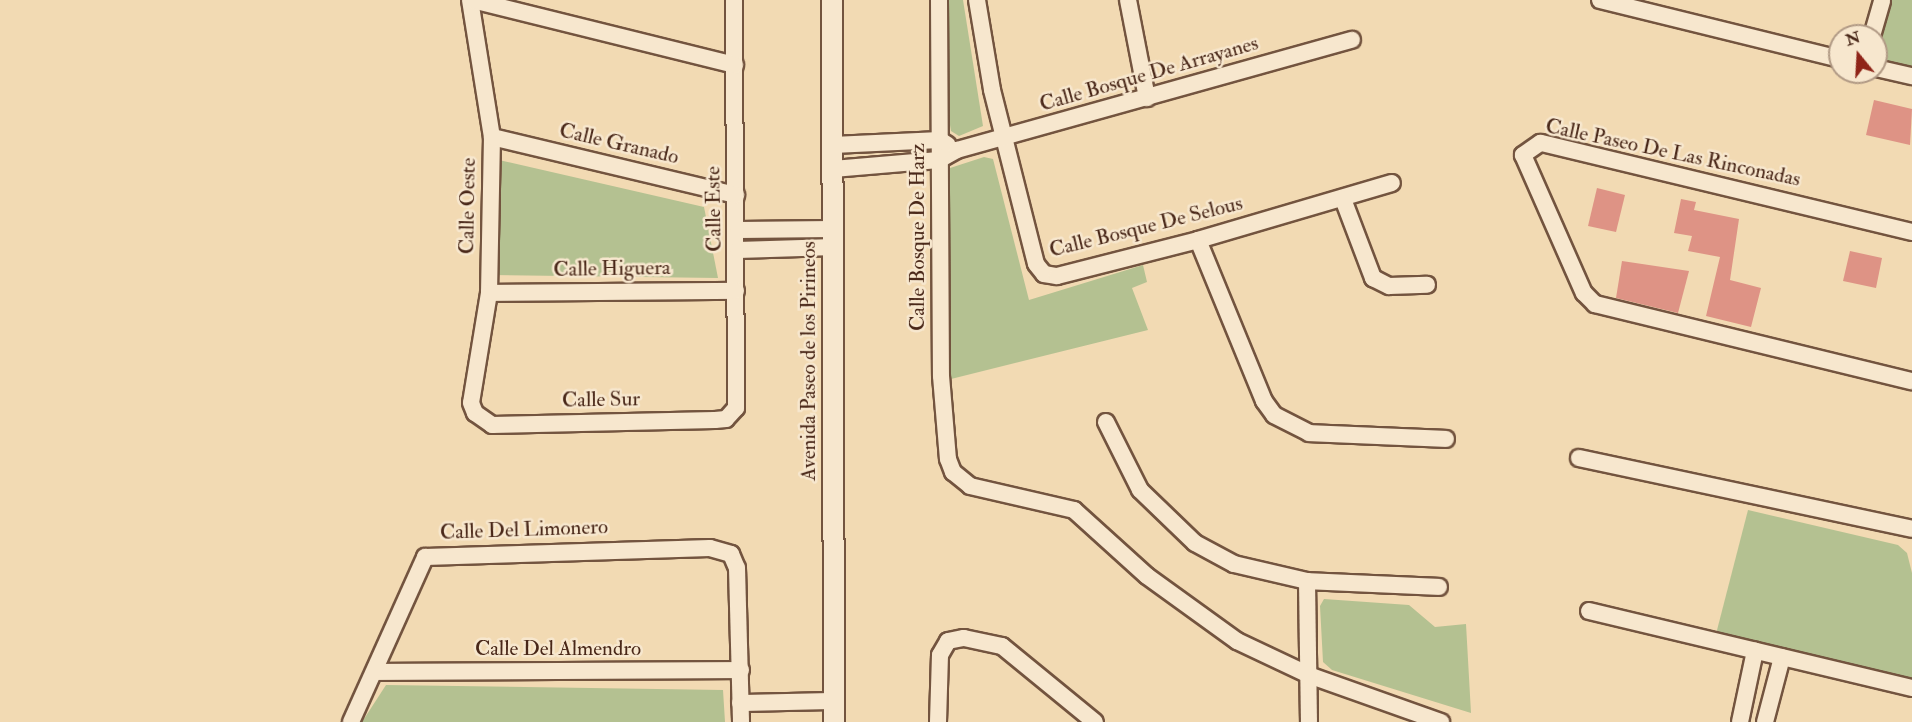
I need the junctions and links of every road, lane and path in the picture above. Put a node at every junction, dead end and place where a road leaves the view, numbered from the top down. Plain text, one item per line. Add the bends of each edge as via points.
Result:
1 (471, 0) edge
2 (734, 0) edge
3 (832, 0) edge
4 (939, 0) edge
5 (977, 0) edge
6 (1128, 0) edge
7 (1600, 0) edge
8 (1882, 0) edge
9 (1875, 24) edge
10 (1352, 40) dead end
11 (1828, 56) edge
12 (735, 65) junction
13 (1888, 71) edge
14 (1912, 76) edge
15 (1148, 98) junction
16 (492, 137) junction
17 (1004, 137) junction
18 (940, 140) junction
19 (833, 145) junction
20 (957, 150) junction
21 (939, 160) junction
22 (832, 169) junction
23 (1392, 183) dead end
24 (736, 195) junction
25 (1343, 199) junction
26 (738, 230) junction
27 (1912, 232) edge
28 (833, 238) junction
29 (1198, 240) junction
30 (738, 250) junction
31 (1427, 285) dead end
32 (736, 291) junction
33 (489, 293) junction
34 (1912, 381) edge
35 (475, 413) joint
36 (731, 415) joint
37 (1106, 422) dead end
38 (1446, 439) dead end
39 (1579, 458) dead end
40 (1912, 530) edge
41 (1307, 581) junction
42 (1439, 587) dead end
43 (1589, 611) dead end
44 (1755, 651) junction
45 (1782, 657) junction
46 (741, 670) junction
47 (375, 672) junction
48 (1311, 676) junction
49 (1912, 688) edge
50 (834, 701) junction
51 (741, 703) junction
52 (1089, 720) edge
53 (351, 722) edge
54 (741, 722) edge
55 (834, 722) edge
56 (938, 722) edge
57 (1309, 722) edge
58 (1441, 722) edge
59 (1740, 722) edge
60 (1765, 722) edge

1 - 12 street
1 - 16 street, Calle Oeste
2 - 12 street, Calle Este
3 - 19 street, Avenida Paseo de los Pirineos
4 - 18 street, Calle Bosque De Harz
5 - 17 street, Calle Bosque De Selous
6 - 15 street
7 - 11 street
8 - 9 street
10 - 15 street, Calle Bosque De Arrayanes
12 - 24 street, Calle Este
13 - 14 street
15 - 17 street, Calle Bosque De Arrayanes
16 - 24 street, Calle Granado
16 - 33 street, Calle Oeste
17 - 20 street, Calle Bosque De Arrayanes
17 - 29 street, Calle Bosque De Selous via 1036,264 1044,274 1057,276
18 - 19 street
18 - 20 street
18 - 21 street, Calle Bosque De Harz
19 - 22 street, Avenida Paseo de los Pirineos
20 - 21 street, Calle Bosque De Arrayanes
21 - 22 street, Calle Bosque De Arrayanes
21 - 48 street, Calle Bosque De Harz via 941,376 948,459 953,472 970,486 1074,510 1191,611 1237,641
22 - 28 street, Avenida Paseo de los Pirineos
23 - 25 street, Calle Bosque De Selous
24 - 26 street, Calle Este
25 - 29 street, Calle Bosque De Selous
25 - 31 street via 1373,278 1389,286
26 - 28 street
26 - 30 street, Calle Este
27 - 34 street, Calle Paseo De Las Rinconadas via 1540,143 1523,155 1523,165 1584,293 1595,304
28 - 30 street
28 - 50 street, Avenida Paseo de los Pirineos
29 - 38 street via 1264,401 1274,415 1308,433
30 - 32 street, Calle Este
32 - 33 street, Calle Higuera
32 - 36 street, Calle Este via 737,400
33 - 35 street, Calle Oeste via 471,403
35 - 36 street, Calle Sur via 492,425 715,420
37 - 41 street via 1140,490 1195,543 1259,572
39 - 40 street
41 - 42 street
41 - 48 street
43 - 44 street
44 - 45 street
44 - 59 street
45 - 49 street
45 - 60 street
46 - 47 street, Calle Del Almendro
46 - 47 street, Calle Del Limonero via 737,568 731,554 710,548 431,555 418,566
46 - 51 street
47 - 53 street, Calle Del Limonero
48 - 57 street
48 - 58 street
50 - 51 street
50 - 55 street, Avenida Paseo de los Pirineos
51 - 54 street
52 - 56 street via 1002,646 964,638 944,645 940,655

